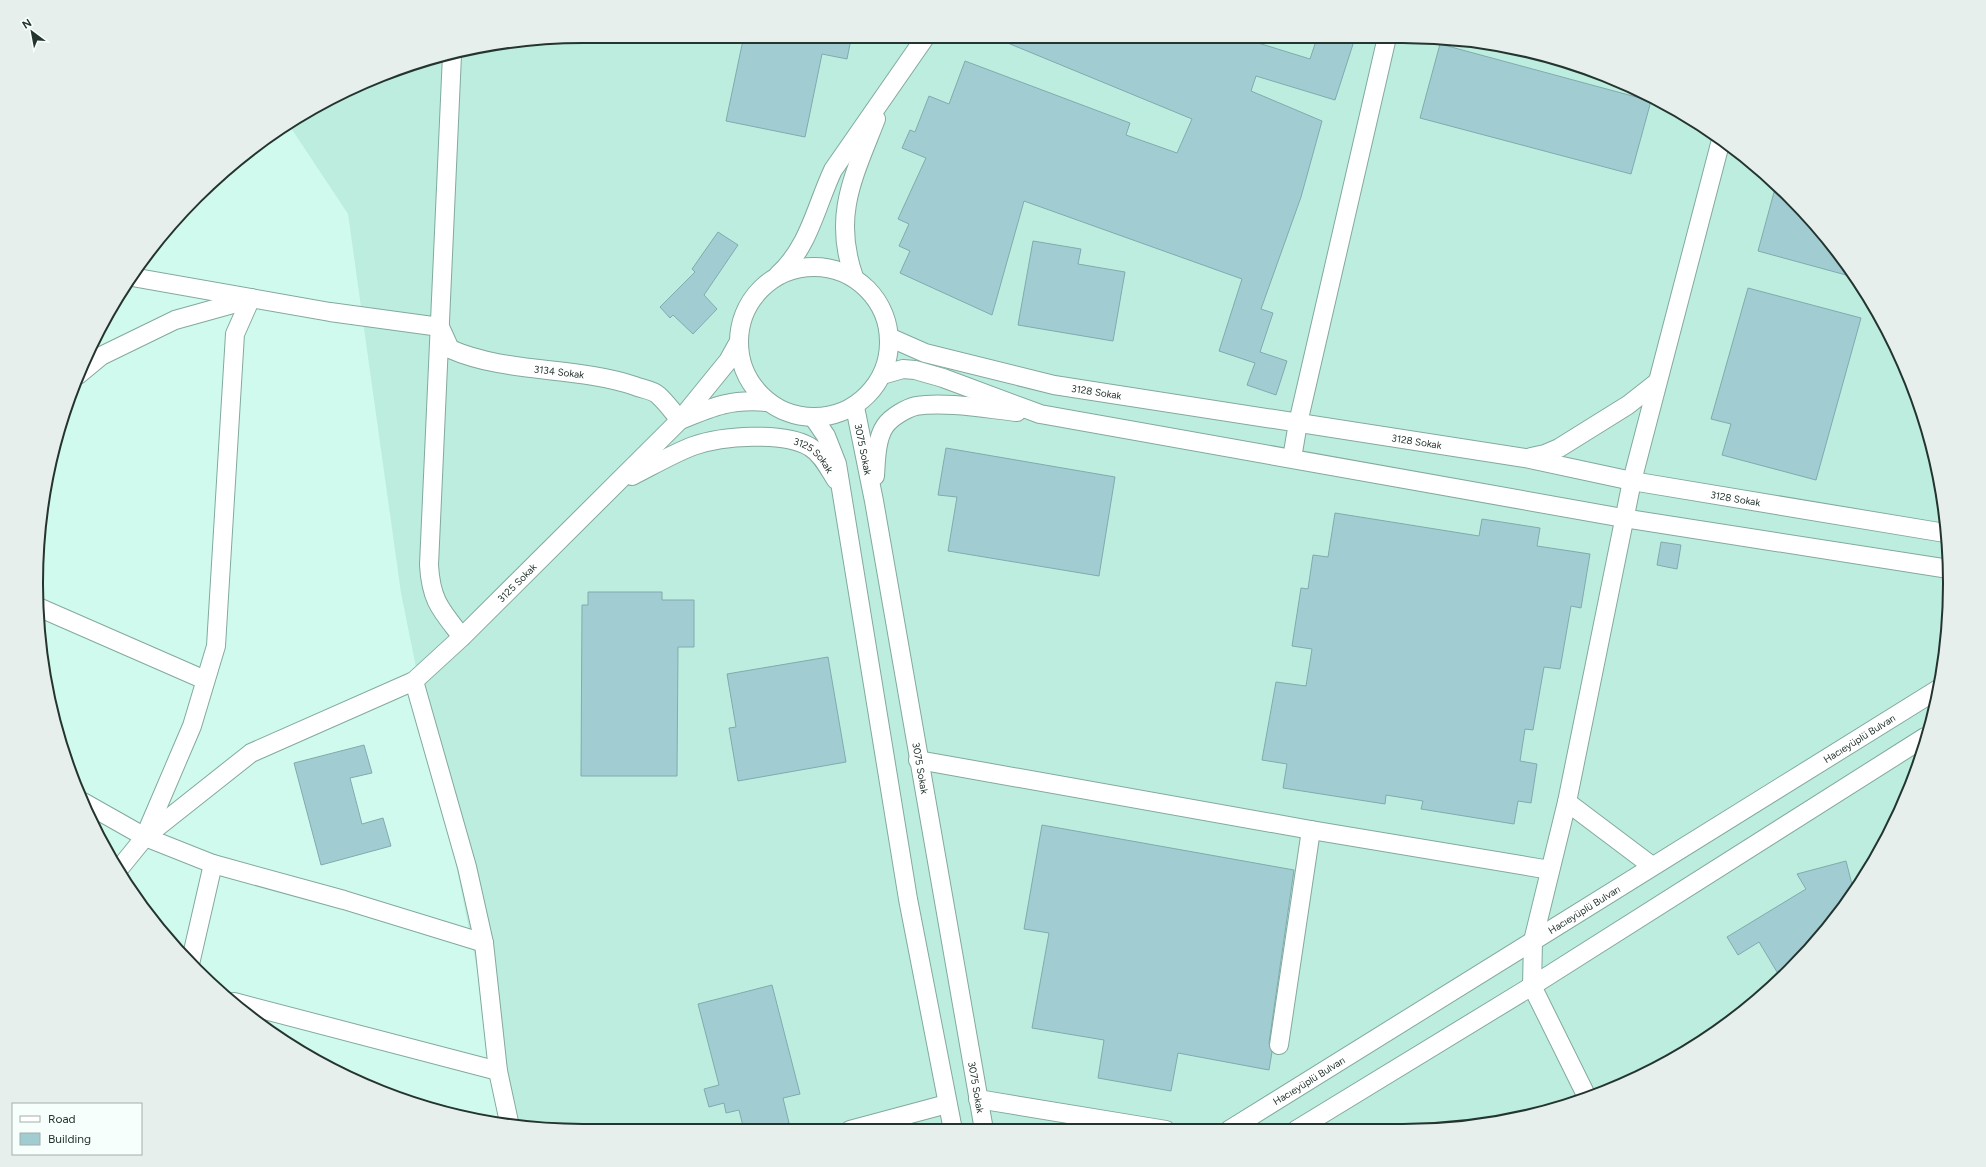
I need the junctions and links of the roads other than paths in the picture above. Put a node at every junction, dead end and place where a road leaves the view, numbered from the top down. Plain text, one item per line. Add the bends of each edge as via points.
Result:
1 (921, 43) edge
2 (1386, 43) edge
3 (452, 59) edge
4 (885, 96) junction
5 (1719, 146) edge
6 (854, 277) junction
7 (138, 278) edge
8 (773, 279) junction
9 (252, 298) junction
10 (440, 327) junction
11 (891, 338) junction
12 (738, 343) junction
13 (89, 366) edge
14 (882, 375) junction
15 (1656, 383) junction
16 (767, 402) junction
17 (855, 407) junction
18 (1040, 414) junction
19 (814, 417) junction
20 (680, 420) junction
21 (1298, 423) junction
22 (1292, 458) junction
23 (1525, 458) junction
24 (1632, 481) junction
25 (619, 483) junction
26 (840, 486) junction
27 (874, 501) junction
28 (1624, 518) junction
29 (1940, 532) edge
30 (1943, 568) edge
31 (44, 610) edge
32 (462, 637) junction
33 (205, 680) junction
34 (414, 680) junction
35 (1932, 693) edge
36 (1919, 741) edge
37 (918, 760) junction
38 (1567, 802) junction
39 (92, 807) edge
40 (1311, 830) junction
41 (145, 837) junction
42 (213, 864) junction
43 (122, 865) edge
44 (1652, 866) junction
45 (1550, 870) junction
46 (1533, 941) junction
47 (484, 943) junction
48 (192, 956) edge
49 (1532, 986) junction
50 (245, 1005) edge
51 (1279, 1045) dead end
52 (498, 1071) junction
53 (1584, 1092) edge
54 (978, 1099) junction
55 (948, 1104) junction
56 (507, 1118) edge
57 (873, 1124) edge
58 (952, 1124) edge
59 (984, 1124) edge
60 (1130, 1124) edge
61 (1239, 1124) edge
62 (1306, 1124) edge

1 - 4 street
2 - 21 street
3 - 10 street
4 - 6 street via 846,203 844,240 847,259
4 - 8 street via 834,170 823,191 809,232 796,256
5 - 15 street
6 - 8 street via 819,267 795,269
6 - 11 street via 878,302
7 - 9 street
8 - 12 street via 755,295 742,318
9 - 10 street
9 - 13 street via 175,320 101,356
9 - 33 street via 235,334 216,646
10 - 20 street, 3134 Sokak via 450,349 465,355 494,362 587,374 624,382 658,394
10 - 32 street via 430,584 439,608
11 - 14 street
11 - 21 street, 3128 Sokak via 925,353 1054,385
12 - 16 street via 743,369 756,391
12 - 20 street, 3125 Sokak via 728,361
14 - 17 street via 870,393
14 - 18 street via 903,369 915,370
15 - 23 street via 1628,405 1559,448 1546,454
15 - 24 street
16 - 19 street via 800,417
16 - 20 street, 3125 Sokak via 725,403
17 - 19 street via 826,417
17 - 27 street, 3075 Sokak
18 - 22 street
18 - 27 street via 936,405 915,406 899,414 886,425 878,447
19 - 26 street via 832,449
20 - 25 street, 3125 Sokak
21 - 22 street
21 - 23 street, 3128 Sokak
22 - 28 street
23 - 24 street, 3128 Sokak
24 - 28 street
24 - 29 street, 3128 Sokak
25 - 26 street, 3125 Sokak via 693,446 733,439 785,437 810,447 821,457
25 - 32 street, 3125 Sokak
26 - 55 street via 908,899
27 - 37 street, 3075 Sokak
28 - 30 street
28 - 38 street
31 - 33 street
32 - 34 street, 3125 Sokak
33 - 41 street via 192,726
34 - 41 street, 3125 Sokak via 251,753
34 - 47 street via 467,867
35 - 44 street, Hacıeyüplü Bulvarı
36 - 49 street
37 - 40 street
37 - 54 street, 3075 Sokak
38 - 44 street
38 - 45 street
39 - 41 street
40 - 45 street
40 - 51 street
41 - 42 street
41 - 43 street
42 - 47 street via 344,900
42 - 48 street
44 - 46 street, Hacıeyüplü Bulvarı
45 - 46 street
46 - 49 street
46 - 61 street, Hacıeyüplü Bulvarı
47 - 52 street
49 - 53 street
49 - 62 street
50 - 52 street
52 - 56 street
54 - 59 street, 3075 Sokak
54 - 60 street
55 - 57 street
55 - 58 street

